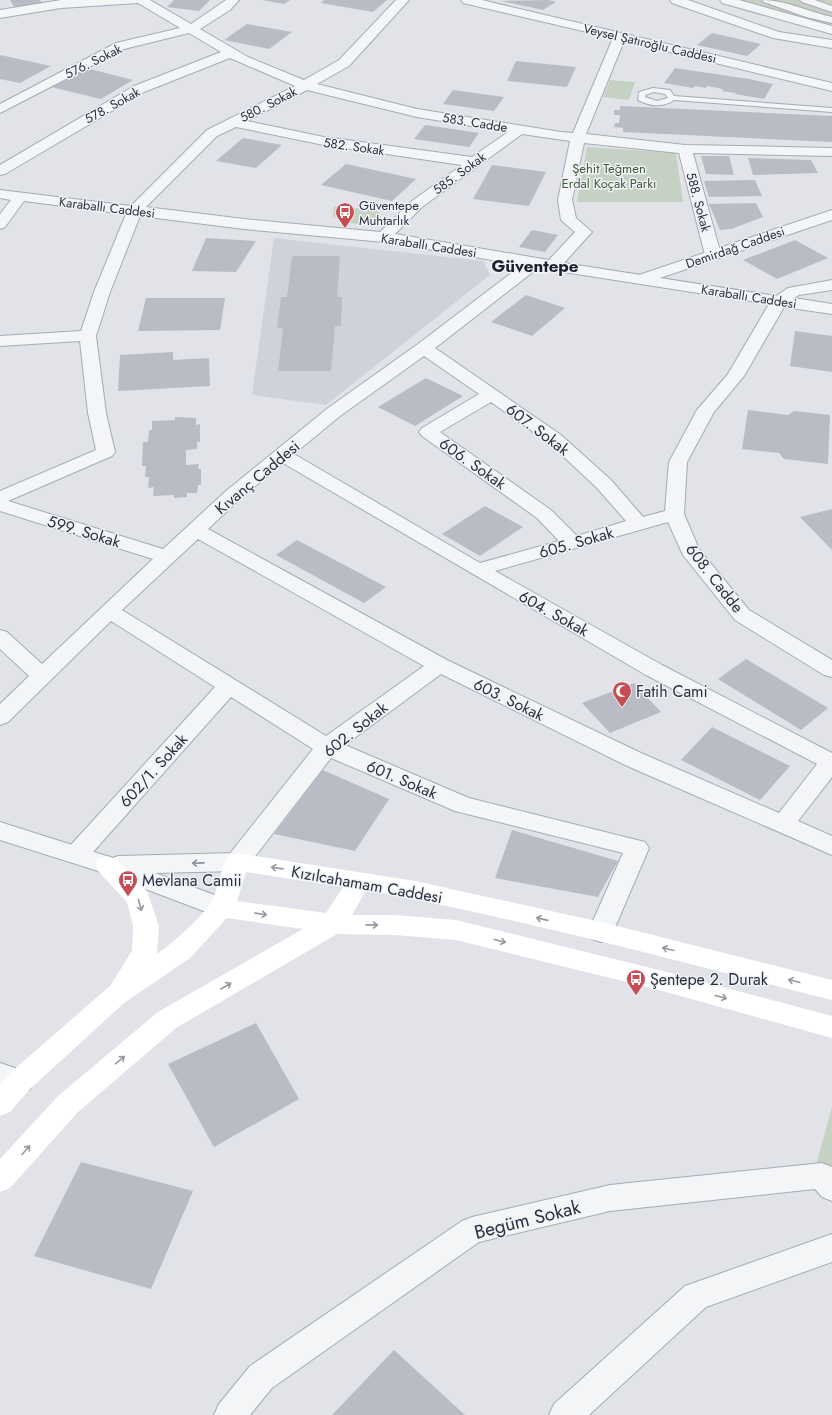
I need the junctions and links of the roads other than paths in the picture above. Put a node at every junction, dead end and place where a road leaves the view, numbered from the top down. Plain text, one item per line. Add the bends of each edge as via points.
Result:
1 (136, 0) edge
2 (141, 0) edge
3 (233, 0) edge
4 (403, 0) edge
5 (467, 0) edge
6 (676, 0) edge
7 (726, 0) edge
8 (767, 0) edge
9 (805, 0) edge
10 (832, 9) edge
11 (0, 14) edge
12 (832, 20) edge
13 (192, 29) junction
14 (832, 30) edge
15 (620, 36) junction
16 (832, 44) edge
17 (230, 53) junction
18 (305, 86) junction
19 (832, 87) edge
20 (672, 98) dead end
21 (0, 109) edge
22 (832, 110) edge
23 (234, 122) junction
24 (520, 129) junction
25 (578, 138) junction
26 (685, 149) junction
27 (832, 152) edge
28 (475, 162) junction
29 (0, 171) edge
30 (0, 194) edge
31 (21, 196) junction
32 (135, 210) junction
33 (832, 215) edge
34 (0, 224) edge
35 (384, 237) junction
36 (713, 255) junction
37 (545, 264) junction
38 (639, 280) junction
39 (832, 285) edge
40 (779, 301) junction
41 (832, 309) edge
42 (88, 336) junction
43 (0, 341) edge
44 (424, 348) junction
45 (492, 394) junction
46 (282, 455) junction
47 (0, 498) edge
48 (0, 505) edge
49 (674, 514) junction
50 (639, 524) junction
51 (196, 530) junction
52 (573, 543) junction
53 (167, 557) junction
54 (478, 570) junction
55 (109, 611) junction
56 (0, 637) edge
57 (439, 665) junction
58 (832, 670) edge
59 (42, 676) junction
60 (229, 686) junction
61 (0, 718) edge
62 (327, 747) junction
63 (832, 762) edge
64 (782, 824) junction
65 (0, 831) edge
66 (832, 846) edge
67 (77, 854) junction
68 (237, 862) junction
69 (107, 865) junction
70 (360, 880) junction
71 (222, 908) junction
72 (333, 924) junction
73 (601, 932) junction
74 (832, 990) edge
75 (115, 996) junction
76 (832, 1027) edge
77 (10, 1077) edge
78 (0, 1104) edge
79 (0, 1179) edge
80 (832, 1188) edge
81 (832, 1248) edge
82 (588, 1403) edge
83 (230, 1415) edge
84 (565, 1415) edge

1 - 11 street via 61,4
2 - 13 street, 583. Cadde
3 - 13 street, 576. Sokak
4 - 18 street, 580. Sokak via 344,63
5 - 15 street, Veysel Şatıroğlu Caddesi
6 - 16 street via 778,35
7 - 14 street
8 - 12 street
9 - 10 street
13 - 17 street, 583. Cadde
13 - 21 street, 576. Sokak via 120,46
15 - 19 street, Veysel Şatıroğlu Caddesi
15 - 25 street
17 - 18 street, 583. Cadde
17 - 29 street, 578. Sokak via 140,89
18 - 23 street, 580. Sokak
18 - 24 street, 583. Cadde via 417,113
20 - 22 lane
23 - 28 street, 582. Sokak via 343,146
23 - 32 street, 580. Sokak via 212,133
24 - 25 street, 583. Cadde
24 - 28 street, 585. Sokak
25 - 26 street, 583. Cadde
25 - 37 street, Kıvanç Caddesi via 565,200 569,220 584,232
26 - 27 street, 583. Cadde
26 - 36 street, 588. Sokak
28 - 35 street, 585. Sokak via 417,204
30 - 31 street, Karaballı Caddesi
31 - 32 street, Karaballı Caddesi
31 - 34 street
32 - 35 street, Karaballı Caddesi via 244,224
32 - 42 street via 102,292
33 - 36 street, Demirdağ Caddesi
35 - 37 street, Karaballı Caddesi
36 - 38 street, Demirdağ Caddesi
37 - 38 street, Karaballı Caddesi
37 - 44 street, Kıvanç Caddesi
38 - 40 street, Karaballı Caddesi
39 - 40 street via 794,291
40 - 41 street, Karaballı Caddesi
40 - 49 street, 608. Cadde via 735,376 706,410 678,462
42 - 43 street
42 - 47 street via 97,413 106,452
44 - 45 street, 607. Sokak
44 - 46 street, Kıvanç Caddesi via 334,412
45 - 50 street, 607. Sokak via 555,438 604,484
45 - 52 street, 606. Sokak via 428,432 544,514
46 - 51 street, Kıvanç Caddesi
46 - 54 street, 604. Sokak
48 - 53 street, 599. Sokak
49 - 50 street, 605. Sokak
49 - 58 street, 608. Cadde via 690,551 742,615
50 - 52 street, 605. Sokak
51 - 53 street, Kıvanç Caddesi
51 - 57 street, 603. Sokak
52 - 54 street, 605. Sokak
53 - 55 street, Kıvanç Caddesi
54 - 63 street, 604. Sokak via 654,670
55 - 59 street, Kıvanç Caddesi
55 - 60 street, 601. Sokak
56 - 59 street
57 - 62 street, 602. Sokak
57 - 64 street, 603. Sokak via 633,759
59 - 61 street, Kıvanç Caddesi
60 - 62 street, 601. Sokak
60 - 67 street, 602/1. Sokak
62 - 68 street, 602. Sokak
62 - 73 street, 601. Sokak via 464,804 637,848
63 - 64 street
64 - 66 street, 603. Sokak
65 - 67 street
67 - 69 street
68 -> 69 street
70 -> 68 main road, Kızılcahamam Caddesi
68 - 71 main road
69 - 71 street
69 -> 75 main road via 138,898 146,926 145,953
70 - 72 main road
73 -> 70 main road, Kızılcahamam Caddesi
71 -> 72 main road, Kızılcahamam Caddesi
71 - 75 main road via 181,951
72 -> 76 main road, Kızılcahamam Caddesi via 395,925 456,930 659,980
79 -> 72 main road via 68,1104 167,1020
74 -> 73 main road, Kızılcahamam Caddesi
75 - 77 main road
77 - 78 main road
80 - 83 street, Begüm Sokak via 822,1176 610,1198 472,1230 261,1377
81 - 82 street via 696,1296
82 - 84 street

